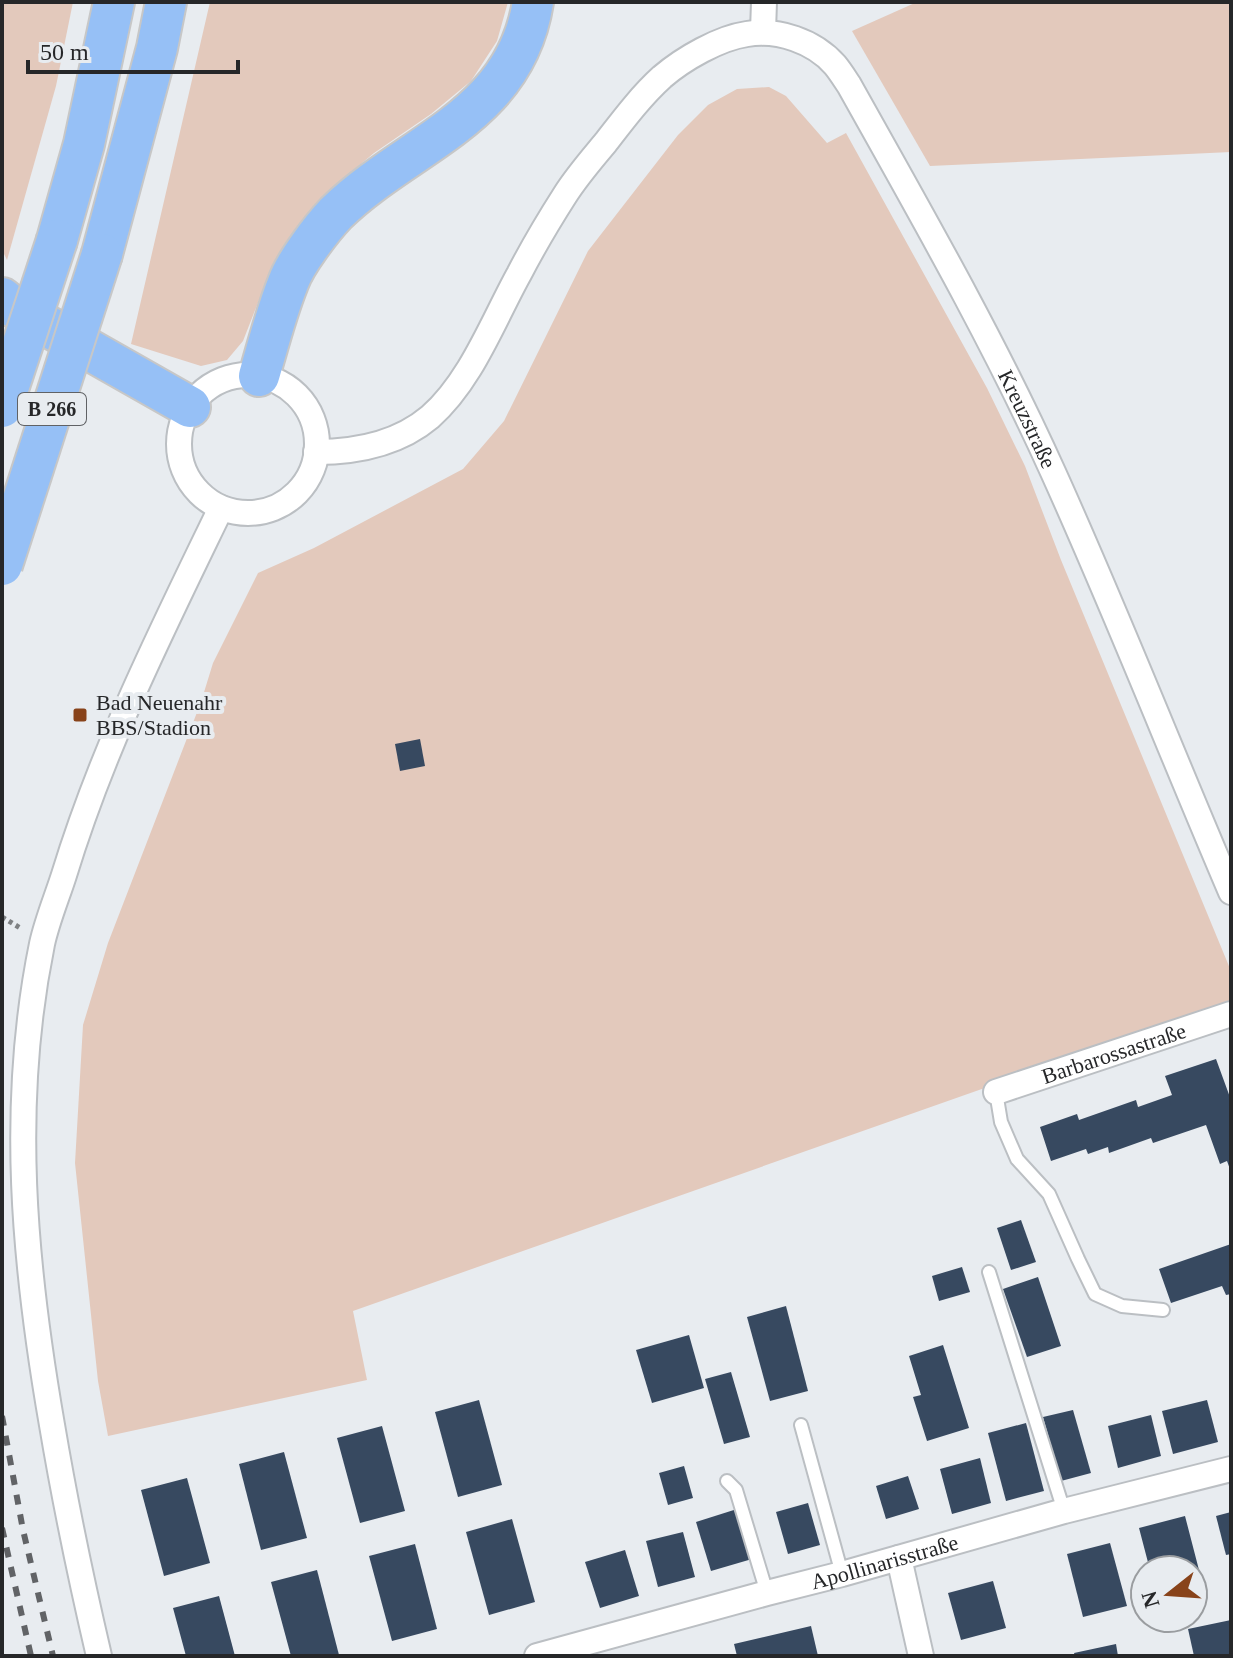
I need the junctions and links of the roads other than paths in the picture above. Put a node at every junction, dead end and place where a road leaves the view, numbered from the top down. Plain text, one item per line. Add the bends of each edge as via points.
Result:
1 (114, 2) edge
2 (166, 2) edge
3 (533, 2) edge
4 (764, 2) edge
5 (763, 31) junction
6 (2, 298) edge
7 (259, 376) junction
8 (2, 407) edge
9 (190, 407) junction
10 (316, 452) junction
11 (221, 508) junction
12 (2, 565) edge
13 (1231, 892) edge
14 (1231, 1014) edge
15 (996, 1092) joint
16 (989, 1272) dead end
17 (1163, 1310) dead end
18 (801, 1425) dead end
19 (1231, 1469) edge
20 (727, 1481) dead end
21 (1064, 1511) junction
22 (899, 1558) junction
23 (842, 1574) junction
24 (767, 1593) junction
25 (99, 1656) edge
26 (537, 1656) edge
27 (921, 1656) edge

1 - 8 highway, B 266, bridge via 84,144
2 - 12 highway, B 266, bridge via 102,254
3 - 7 highway via 522,41 488,97 362,190 312,243 289,280
4 - 5 street
5 - 10 street via 709,46 662,77 623,119 566,193 461,383 432,416 387,442
5 - 13 street, Kreuzstraße via 795,38 834,63 952,268 1053,471
6 - 9 highway
7 - 9 street via 220,381
7 - 10 street via 298,396 314,422
9 - 11 street via 179,435 182,465 197,491
10 - 11 street via 299,490 277,507 249,513
11 - 25 street via 116,731 70,854 43,942 23,1093 26,1228 38,1347
14 - 15 street, Barbarossastraße
15 - 17 lane via 1001,1122 1017,1159 1049,1194 1095,1294 1122,1306
16 - 21 lane
18 - 23 lane
19 - 21 street, Apollinarisstraße
20 - 24 lane via 736,1490
21 - 22 street, Apollinarisstraße
22 - 23 street, Apollinarisstraße
22 - 27 street
23 - 24 street, Apollinarisstraße
24 - 26 street, Apollinarisstraße

